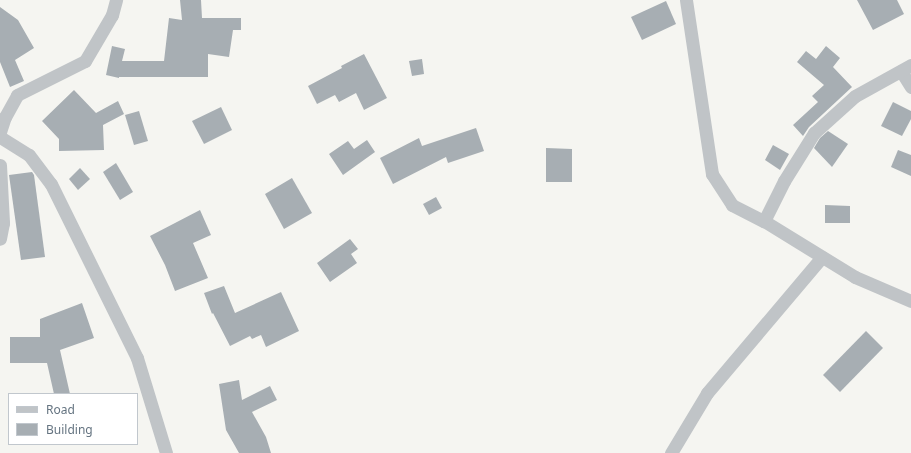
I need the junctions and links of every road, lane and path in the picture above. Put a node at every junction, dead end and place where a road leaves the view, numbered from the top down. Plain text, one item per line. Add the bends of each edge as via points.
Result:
1 (116, 0) edge
2 (686, 0) edge
3 (906, 68) edge
4 (911, 87) edge
5 (0, 132) edge
6 (0, 137) edge
7 (0, 165) edge
8 (764, 221) junction
9 (0, 239) edge
10 (822, 257) junction
11 (911, 301) edge
12 (166, 453) edge
13 (671, 453) edge

1 - 5 street via 112,15 85,61 17,95
2 - 8 street via 712,174 732,205
3 - 4 street
3 - 8 street via 855,96 814,132 784,181
6 - 12 street via 29,154 51,184 137,358
7 - 9 street via 3,223
8 - 10 street
10 - 11 street via 855,277
10 - 13 street via 707,394

